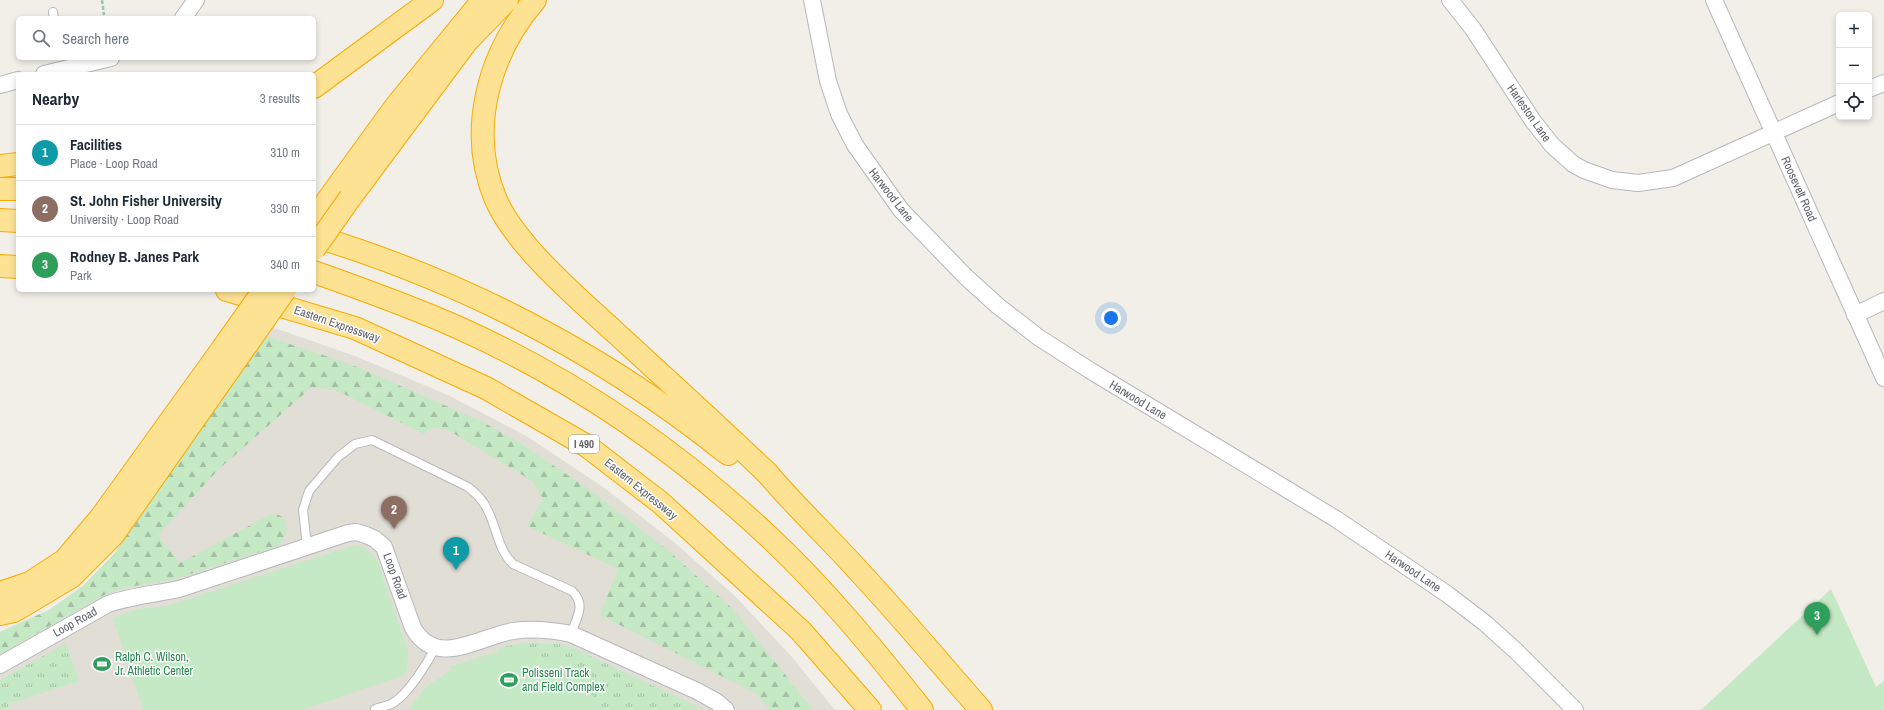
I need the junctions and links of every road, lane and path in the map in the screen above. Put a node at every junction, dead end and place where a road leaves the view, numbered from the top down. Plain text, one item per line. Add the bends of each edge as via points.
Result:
1 (102, 0) edge
2 (196, 0) edge
3 (432, 0) edge
4 (483, 0) edge
5 (506, 0) edge
6 (534, 0) edge
7 (812, 0) edge
8 (1450, 0) edge
9 (1714, 0) edge
10 (104, 15) dead end
11 (185, 16) edge
12 (95, 60) edge
13 (63, 64) edge
14 (48, 72) edge
15 (16, 80) edge
16 (1884, 83) edge
17 (0, 84) edge
18 (316, 86) edge
19 (1872, 88) edge
20 (1836, 104) edge
21 (1774, 132) junction
22 (16, 164) edge
23 (0, 166) edge
24 (0, 189) edge
25 (16, 189) edge
26 (341, 195) junction
27 (316, 217) edge
28 (0, 220) edge
29 (16, 221) edge
30 (316, 237) edge
31 (316, 245) edge
32 (0, 266) edge
33 (16, 267) edge
34 (316, 273) edge
35 (234, 292) edge
36 (263, 292) edge
37 (283, 292) edge
38 (1884, 301) edge
39 (1855, 315) junction
40 (231, 351) junction
41 (1884, 378) edge
42 (795, 506) junction
43 (307, 546) junction
44 (0, 593) edge
45 (0, 614) edge
46 (571, 634) junction
47 (435, 648) junction
48 (0, 665) edge
49 (375, 709) edge
50 (726, 710) edge
51 (870, 710) edge
52 (922, 710) edge
53 (981, 710) edge
54 (1576, 710) edge

1 - 10 path
2 - 11 street
3 - 18 highway
4 - 26 highway via 396,106
5 - 26 highway
6 - 42 highway via 496,61 486,91 482,121 484,160 496,200 528,247 562,283 762,469
7 - 54 street, Harwood Lane via 828,81 839,114 855,144 901,210 966,278 998,306 1079,363 1336,519 1447,594 1511,646
8 - 21 street, Harleston Lane via 1473,29 1543,135 1573,164 1590,173 1625,182 1662,181
9 - 21 street, Roosevelt Road
12 - 13 street
13 - 14 street
15 - 17 street
16 - 19 street
20 - 21 street, Harleston Lane
21 - 39 street, Roosevelt Road
22 - 23 highway
24 - 25 highway
26 - 27 highway
26 - 31 highway, bridge
28 - 29 highway
30 - 42 highway via 418,272 461,290 591,357 684,419
32 - 33 highway
34 - 52 highway via 405,304 471,334 576,390 640,431 711,485 768,536 824,594
35 - 51 highway, Eastern Expressway / I 490 via 355,328 486,388 587,446 661,503 801,631
36 - 40 highway, bridge
37 - 40 highway, bridge
38 - 39 street
39 - 41 street, Roosevelt Road
40 - 44 highway via 65,560 30,583
40 - 45 highway via 113,535 71,577 14,611
42 - 53 highway via 836,546
43 - 46 lane via 303,510 309,491 338,457 355,444 372,440 468,487 480,498 489,511 505,556 513,564 572,591 579,597 581,607
43 - 47 street, Loop Road via 356,532 376,539 384,547 389,558 418,638
43 - 48 street, Loop Road via 179,588 108,604
46 - 47 street via 550,630 524,630 446,650
46 - 50 street via 697,691
47 - 49 lane via 404,694 393,703

